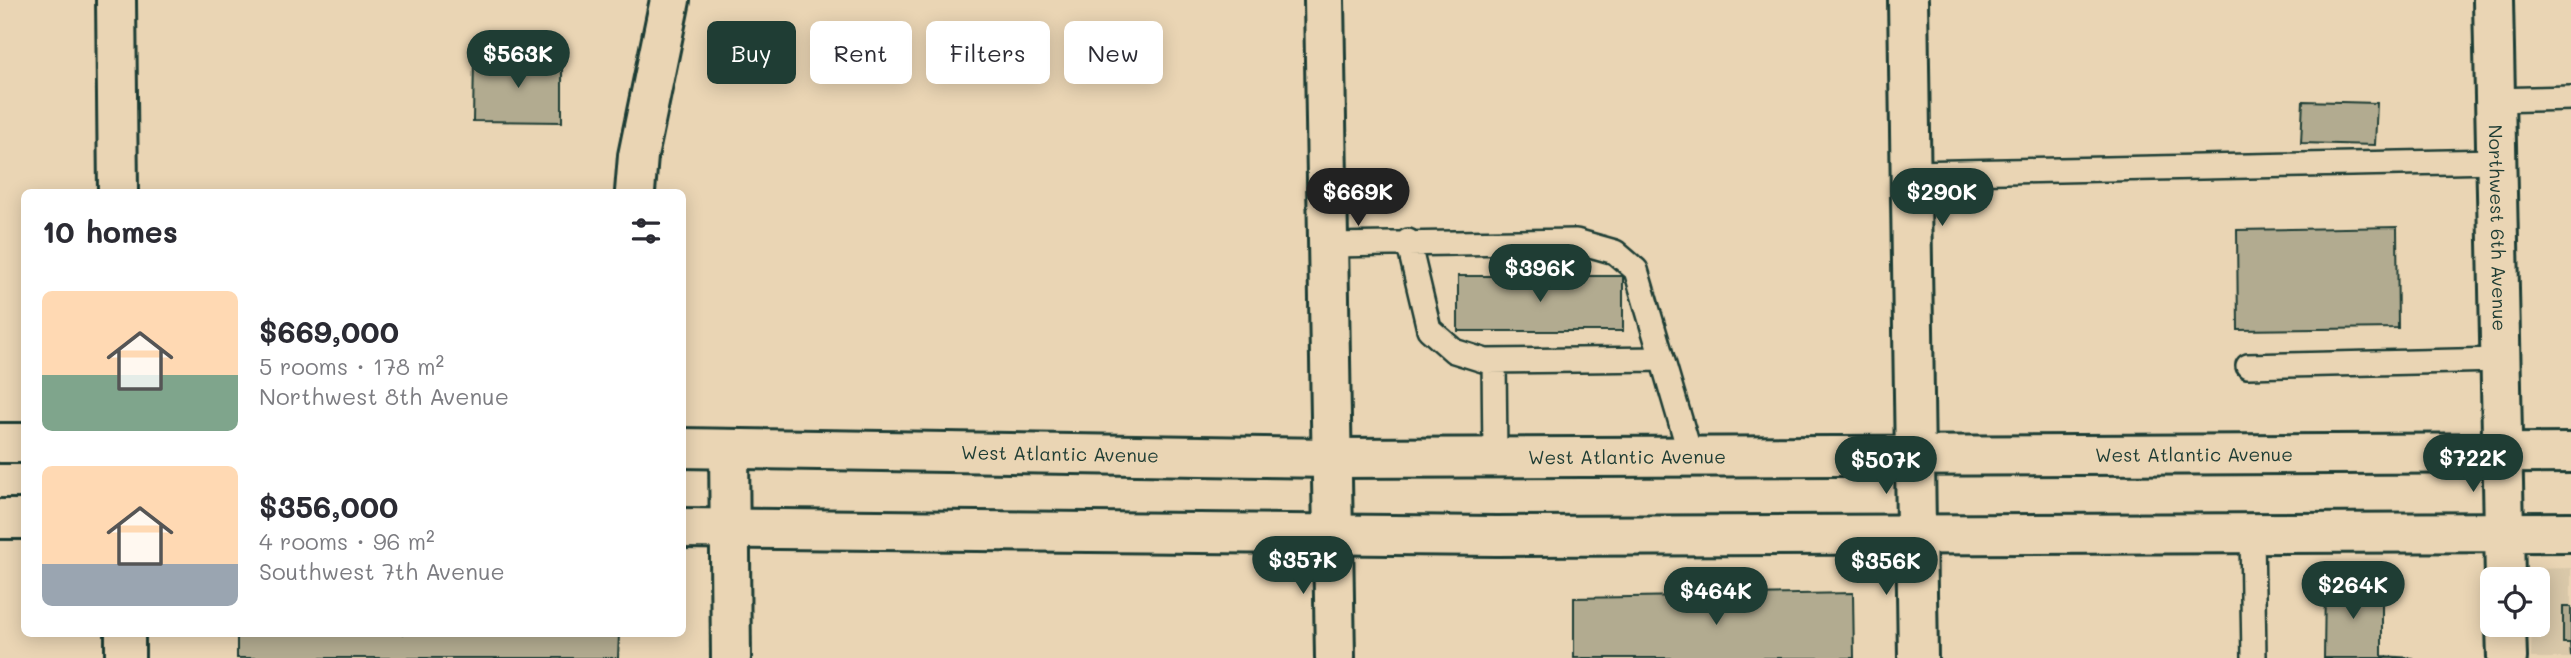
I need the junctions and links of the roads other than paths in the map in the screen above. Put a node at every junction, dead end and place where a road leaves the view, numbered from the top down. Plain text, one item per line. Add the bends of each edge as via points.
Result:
1 (116, 0) edge
2 (670, 0) edge
3 (1324, 0) edge
4 (1908, 0) edge
5 (2493, 0) edge
6 (2571, 98) edge
7 (2495, 100) junction
8 (2497, 161) junction
9 (1911, 173) junction
10 (118, 189) edge
11 (635, 189) edge
12 (1408, 241) junction
13 (1329, 245) junction
14 (1662, 359) junction
15 (1494, 360) junction
16 (2500, 360) junction
17 (2248, 366) dead end
18 (0, 443) edge
19 (21, 443) edge
20 (686, 448) edge
21 (729, 449) junction
22 (2571, 453) edge
23 (2502, 454) junction
24 (1916, 456) junction
25 (1495, 457) junction
26 (1691, 457) junction
27 (1332, 458) junction
28 (0, 519) edge
29 (21, 519) edge
30 (686, 528) edge
31 (730, 529) junction
32 (1331, 533) junction
33 (2504, 533) junction
34 (2571, 533) edge
35 (2252, 534) junction
36 (1915, 536) junction
37 (2505, 567) edge
38 (125, 637) edge
39 (2506, 637) edge
40 (125, 658) edge
41 (731, 658) edge
42 (1335, 658) edge
43 (1917, 658) edge
44 (2254, 658) edge
45 (2507, 658) edge

1 - 10 main road
2 - 11 main road
3 - 13 main road
4 - 9 main road
5 - 7 main road, Northwest 6th Avenue
6 - 7 lane
7 - 8 main road, Northwest 6th Avenue
8 - 9 lane
8 - 16 main road, Northwest 6th Avenue
9 - 24 main road
12 - 13 lane
12 - 14 lane via 1576,241 1615,252 1636,271
12 - 15 lane via 1429,330 1454,351
13 - 27 main road
14 - 15 lane
14 - 26 lane
15 - 25 lane
16 - 17 lane
16 - 23 main road, Northwest 6th Avenue
18 - 19 main road
20 - 21 main road, West Atlantic Avenue
21 - 27 main road, West Atlantic Avenue
21 - 31 main road
22 - 23 main road, West Atlantic Avenue
23 - 24 main road, West Atlantic Avenue
23 - 33 main road, Northwest 6th Avenue
24 - 26 main road, West Atlantic Avenue
24 - 36 main road
25 - 26 main road, West Atlantic Avenue
25 - 27 main road, West Atlantic Avenue
27 - 32 main road
28 - 29 main road
30 - 31 main road
31 - 32 main road
31 - 41 main road
32 - 36 main road
32 - 42 main road
33 - 34 main road
33 - 35 main road
33 - 37 main road, Northwest 6th Avenue
35 - 36 main road
35 - 44 lane
36 - 43 main road
38 - 40 main road
39 - 45 main road

